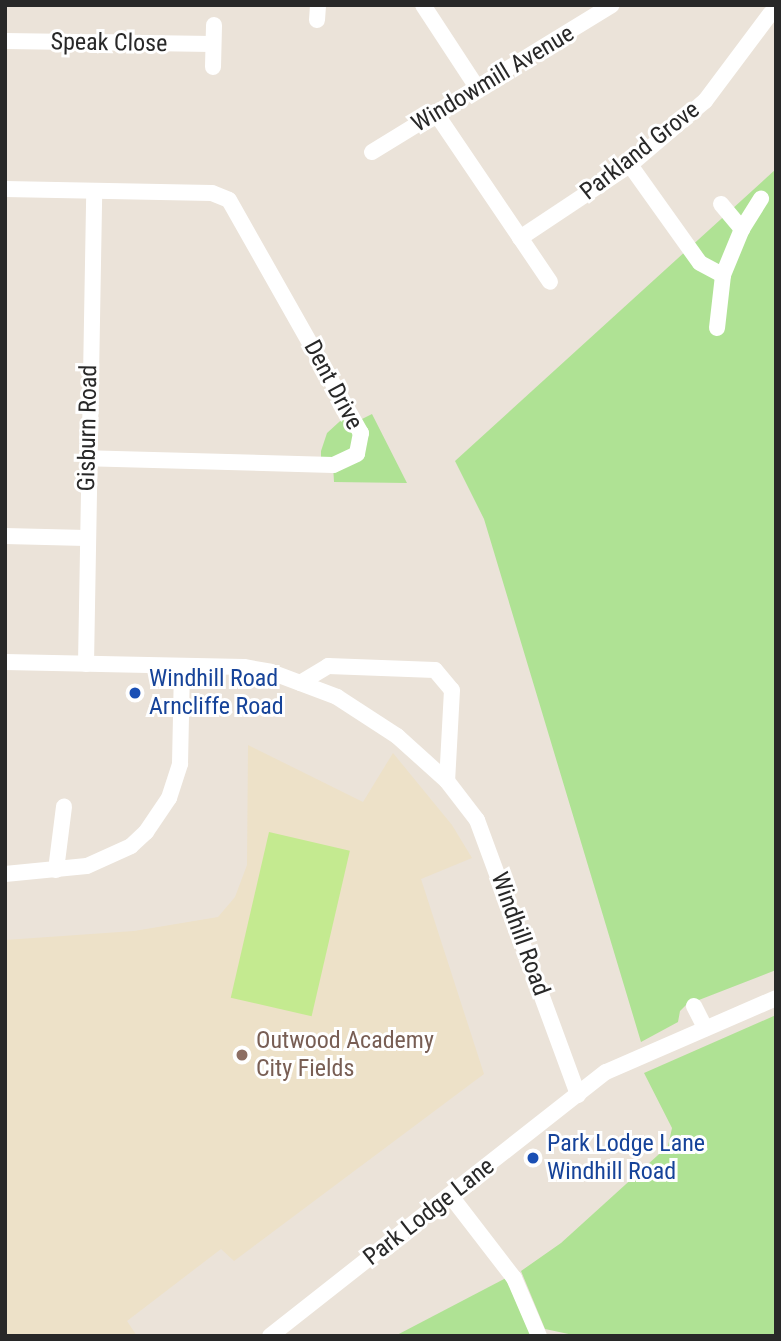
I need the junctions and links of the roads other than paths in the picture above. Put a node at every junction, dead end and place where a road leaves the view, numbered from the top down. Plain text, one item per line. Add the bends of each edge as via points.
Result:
1 (423, 5) edge
2 (612, 5) edge
3 (755, 5) edge
4 (773, 16) edge
5 (214, 25) dead end
6 (5, 41) edge
7 (213, 44) junction
8 (213, 67) dead end
9 (476, 86) junction
10 (435, 112) junction
11 (372, 152) dead end
12 (630, 165) junction
13 (5, 189) edge
14 (94, 192) junction
15 (761, 199) dead end
16 (721, 204) dead end
17 (742, 229) junction
18 (520, 239) junction
19 (723, 275) junction
20 (550, 282) dead end
21 (717, 328) dead end
22 (88, 458) junction
23 (5, 536) edge
24 (86, 538) junction
25 (5, 662) edge
26 (86, 664) junction
27 (183, 666) junction
28 (300, 683) junction
29 (447, 781) junction
30 (64, 807) dead end
31 (56, 870) junction
32 (5, 874) edge
33 (776, 998) edge
34 (694, 1006) dead end
35 (705, 1028) junction
36 (578, 1095) junction
37 (450, 1195) junction
38 (270, 1336) edge
39 (539, 1336) edge

1 - 9 street
2 - 9 street, Windowmill Avenue
3 - 4 street, Parkland Grove
4 - 12 street, Parkland Grove via 705,101
5 - 7 street
6 - 7 street, Speak Close
7 - 8 street
9 - 10 street, Windowmill Avenue
10 - 11 street, Windowmill Avenue
10 - 18 street
12 - 18 street, Parkland Grove
12 - 19 street via 700,262
13 - 14 street
14 - 22 street, Gisburn Road
14 - 22 street, Dent Drive via 212,193 229,200 356,423 361,446 346,461 321,466
15 - 17 street
16 - 17 street
17 - 19 street
18 - 20 street
19 - 21 street
22 - 24 street, Gisburn Road
23 - 24 street
24 - 26 street, Gisburn Road
25 - 26 street, Windhill Road
26 - 27 street, Windhill Road
27 - 28 street, Windhill Road via 244,667
27 - 31 street via 180,764 158,817 131,846 110,857
28 - 29 street, Windhill Road via 337,697 397,736
28 - 29 street via 328,666 435,670 452,690
29 - 36 street, Windhill Road via 477,820 493,858
30 - 31 street
31 - 32 street
33 - 35 street, Park Lodge Lane
34 - 35 street
35 - 36 street, Park Lodge Lane via 606,1072
36 - 37 street, Park Lodge Lane
37 - 38 street, Park Lodge Lane
37 - 39 street via 514,1278

